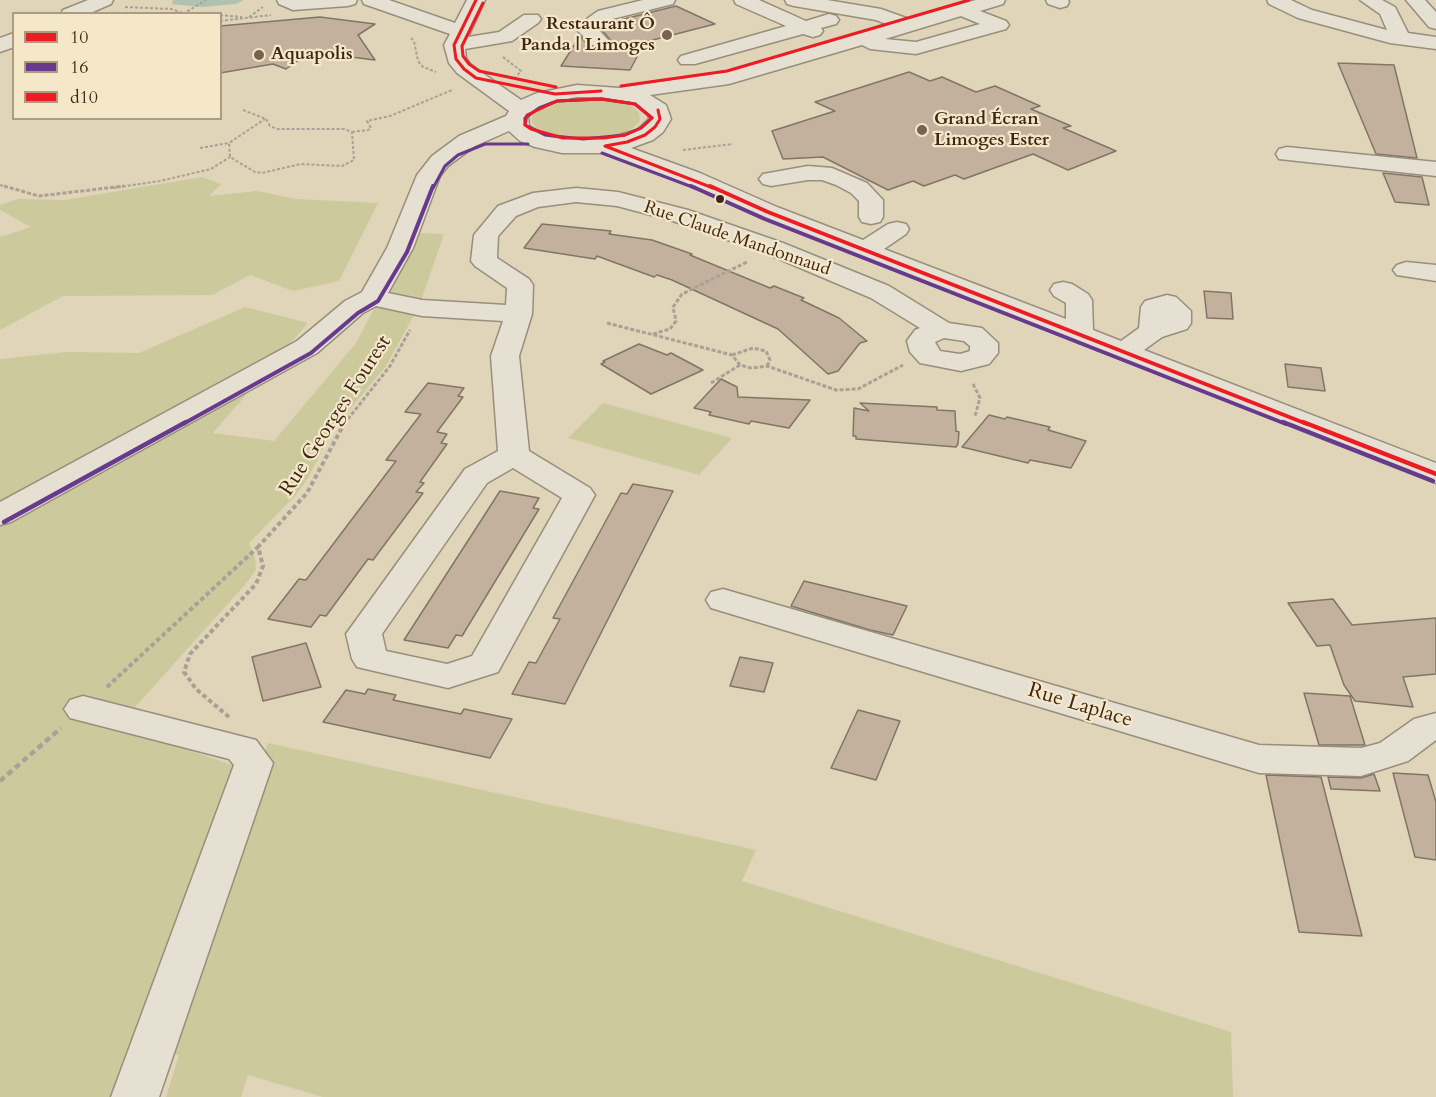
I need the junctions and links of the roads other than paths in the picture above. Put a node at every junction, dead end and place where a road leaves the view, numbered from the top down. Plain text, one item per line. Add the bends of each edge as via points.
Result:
1 (348, 0) edge
2 (371, 0) edge
3 (666, 0) edge
4 (743, 0) edge
5 (794, 0) edge
6 (996, 0) edge
7 (1329, 0) edge
8 (1369, 0) edge
9 (1415, 0) edge
10 (111, 3) edge
11 (1282, 3) edge
12 (473, 6) edge
13 (81, 7) edge
14 (282, 7) edge
15 (962, 10) junction
16 (531, 19) dead end
17 (830, 20) dead end
18 (1436, 23) edge
19 (409, 24) junction
20 (908, 26) junction
21 (804, 27) junction
22 (457, 38) junction
23 (1401, 39) junction
24 (599, 41) dead end
25 (848, 43) junction
26 (1436, 43) edge
27 (933, 51) dead end
28 (888, 58) dead end
29 (688, 60) dead end
30 (476, 78) junction
31 (729, 78) junction
32 (622, 93) junction
33 (555, 94) junction
34 (658, 110) junction
35 (521, 122) junction
36 (645, 135) junction
37 (605, 146) junction
38 (1287, 154) dead end
39 (1436, 169) edge
40 (692, 178) junction
41 (771, 179) dead end
42 (871, 217) dead end
43 (897, 229) dead end
44 (865, 250) junction
45 (1406, 270) dead end
46 (1436, 273) edge
47 (1063, 290) dead end
48 (363, 302) junction
49 (519, 314) junction
50 (942, 330) junction
51 (1152, 331) dead end
52 (1079, 334) junction
53 (1124, 352) junction
54 (514, 455) junction
55 (1436, 474) edge
56 (0, 515) edge
57 (723, 600) dead end
58 (83, 710) road end
59 (1436, 726) edge
60 (135, 1097) edge

1 - 14 street
2 - 19 street
3 - 24 street via 605,15 588,31
4 - 21 street
5 - 20 street via 881,15
6 - 15 street
7 - 11 street
8 - 23 street via 1388,11
9 - 18 street
10 - 13 street
11 - 23 street via 1305,14
12 - 19 street
12 - 22 street
15 - 20 street
15 - 25 street via 999,25 916,48
16 - 22 street via 505,37
17 - 21 street
19 - 22 street
20 - 25 street
21 - 25 street
21 - 29 street
22 - 30 street via 456,59
23 - 26 street
25 - 31 street
27 - 28 street
30 - 33 street
30 - 35 street
31 - 32 street
31 - 34 street
32 - 33 street
32 - 34 street via 644,100
33 - 35 street via 535,101
34 - 36 street via 660,119
35 - 37 street via 562,146
35 - 48 street via 454,149 429,175 400,248
36 - 37 street
36 - 40 street
37 - 40 street
38 - 39 street
40 - 44 street
41 - 42 street via 833,170 872,200
43 - 44 street
44 - 52 street
45 - 46 street
47 - 52 street via 1079,300
48 - 49 street
48 - 56 street via 307,347
49 - 50 street, Rue Claude Mandonnaud via 520,285 484,261 486,235 507,211 533,200 576,195 618,199 679,215 774,248 880,292
49 - 54 street, Rue Claude Mandonnaud via 505,356
50 - 50 street via 972,334 984,343 984,353 961,363 939,360 924,352 921,341 925,336
51 - 53 street
52 - 53 street
53 - 55 street
54 - 54 street via 476,476 364,634 370,658 448,676 485,664 579,495
57 - 59 street, Rue Laplace via 1259,759 1361,762 1394,752 1427,728
58 - 60 street via 242,749 254,764

